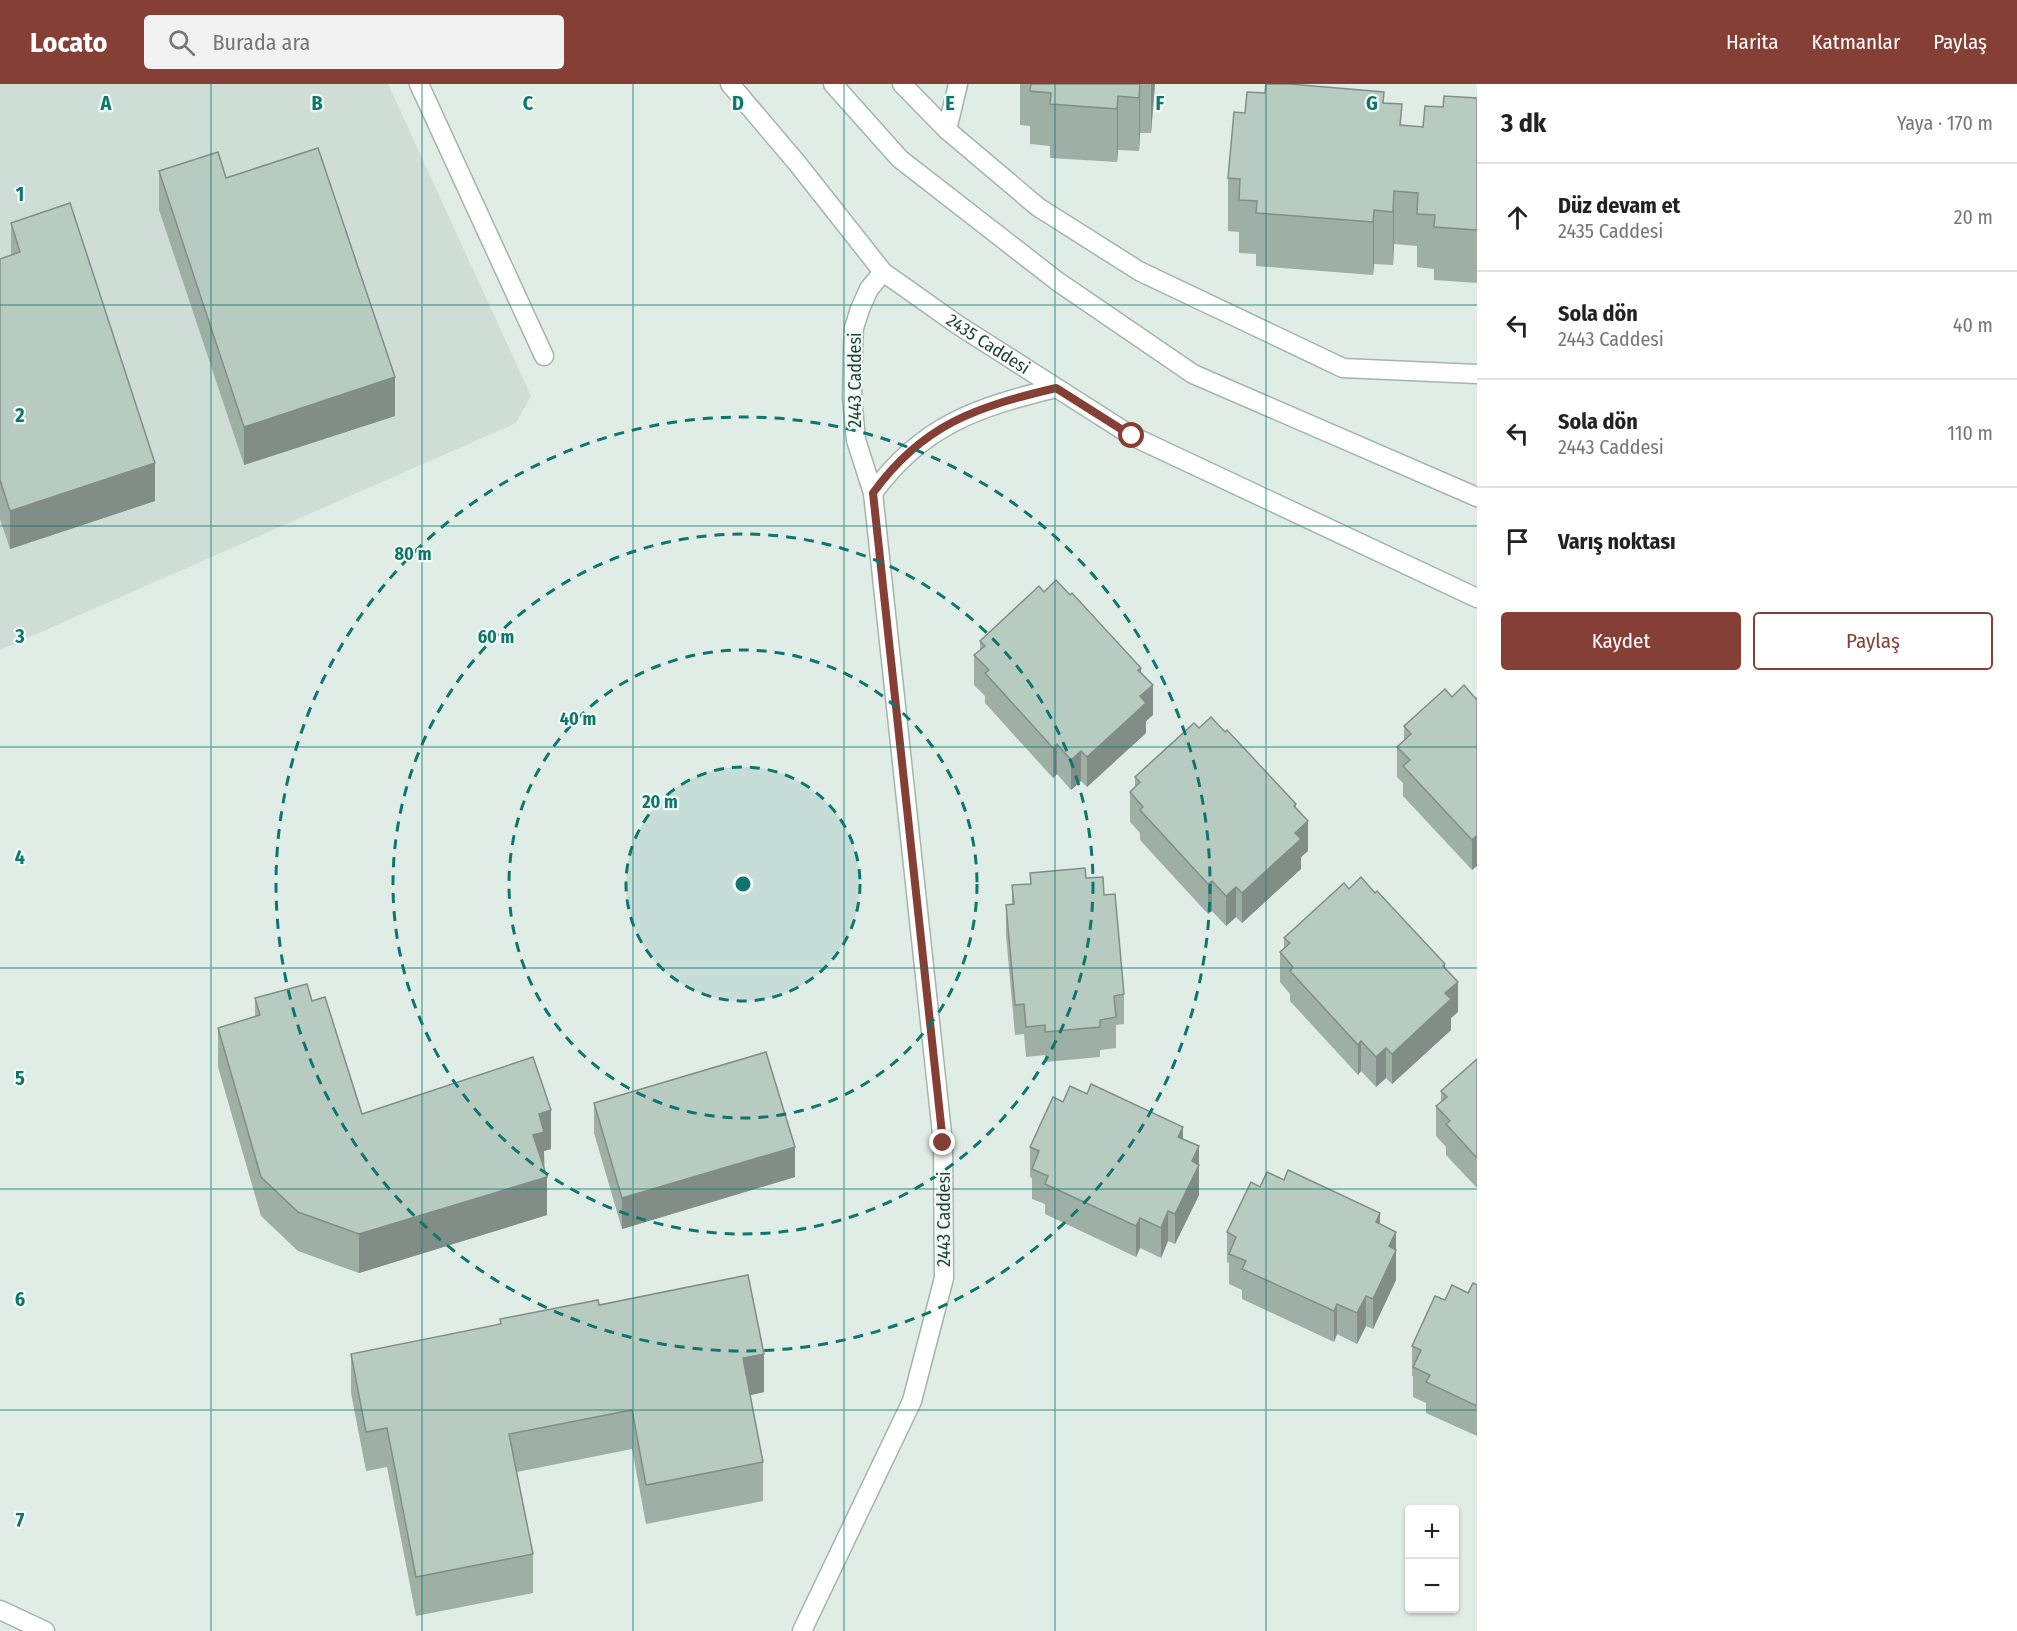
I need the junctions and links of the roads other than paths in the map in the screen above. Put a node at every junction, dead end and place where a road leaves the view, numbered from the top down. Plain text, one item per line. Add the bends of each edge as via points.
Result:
1 (419, 84) edge
2 (730, 84) edge
3 (833, 84) edge
4 (902, 84) edge
5 (958, 84) edge
6 (946, 130) junction
7 (883, 272) junction
8 (544, 356) dead end
9 (1477, 374) edge
10 (1056, 388) junction
11 (873, 493) junction
12 (1477, 497) edge
13 (1477, 598) edge
14 (0, 1610) edge
15 (45, 1631) edge
16 (802, 1631) edge

1 - 8 street
2 - 7 street, 2435 Caddesi
3 - 12 street via 900,159 1057,281 1193,375
4 - 6 street
5 - 6 street
6 - 9 street via 1038,207 1088,241 1193,298 1342,368
7 - 10 street, 2435 Caddesi
7 - 11 street, 2443 Caddesi via 860,309 854,338 852,396 856,440
10 - 11 street via 964,414 913,450 889,471
10 - 13 street, 2435 Caddesi via 1132,436
11 - 16 street, 2443 Caddesi via 943,1143 944,1278 912,1401
14 - 15 street

